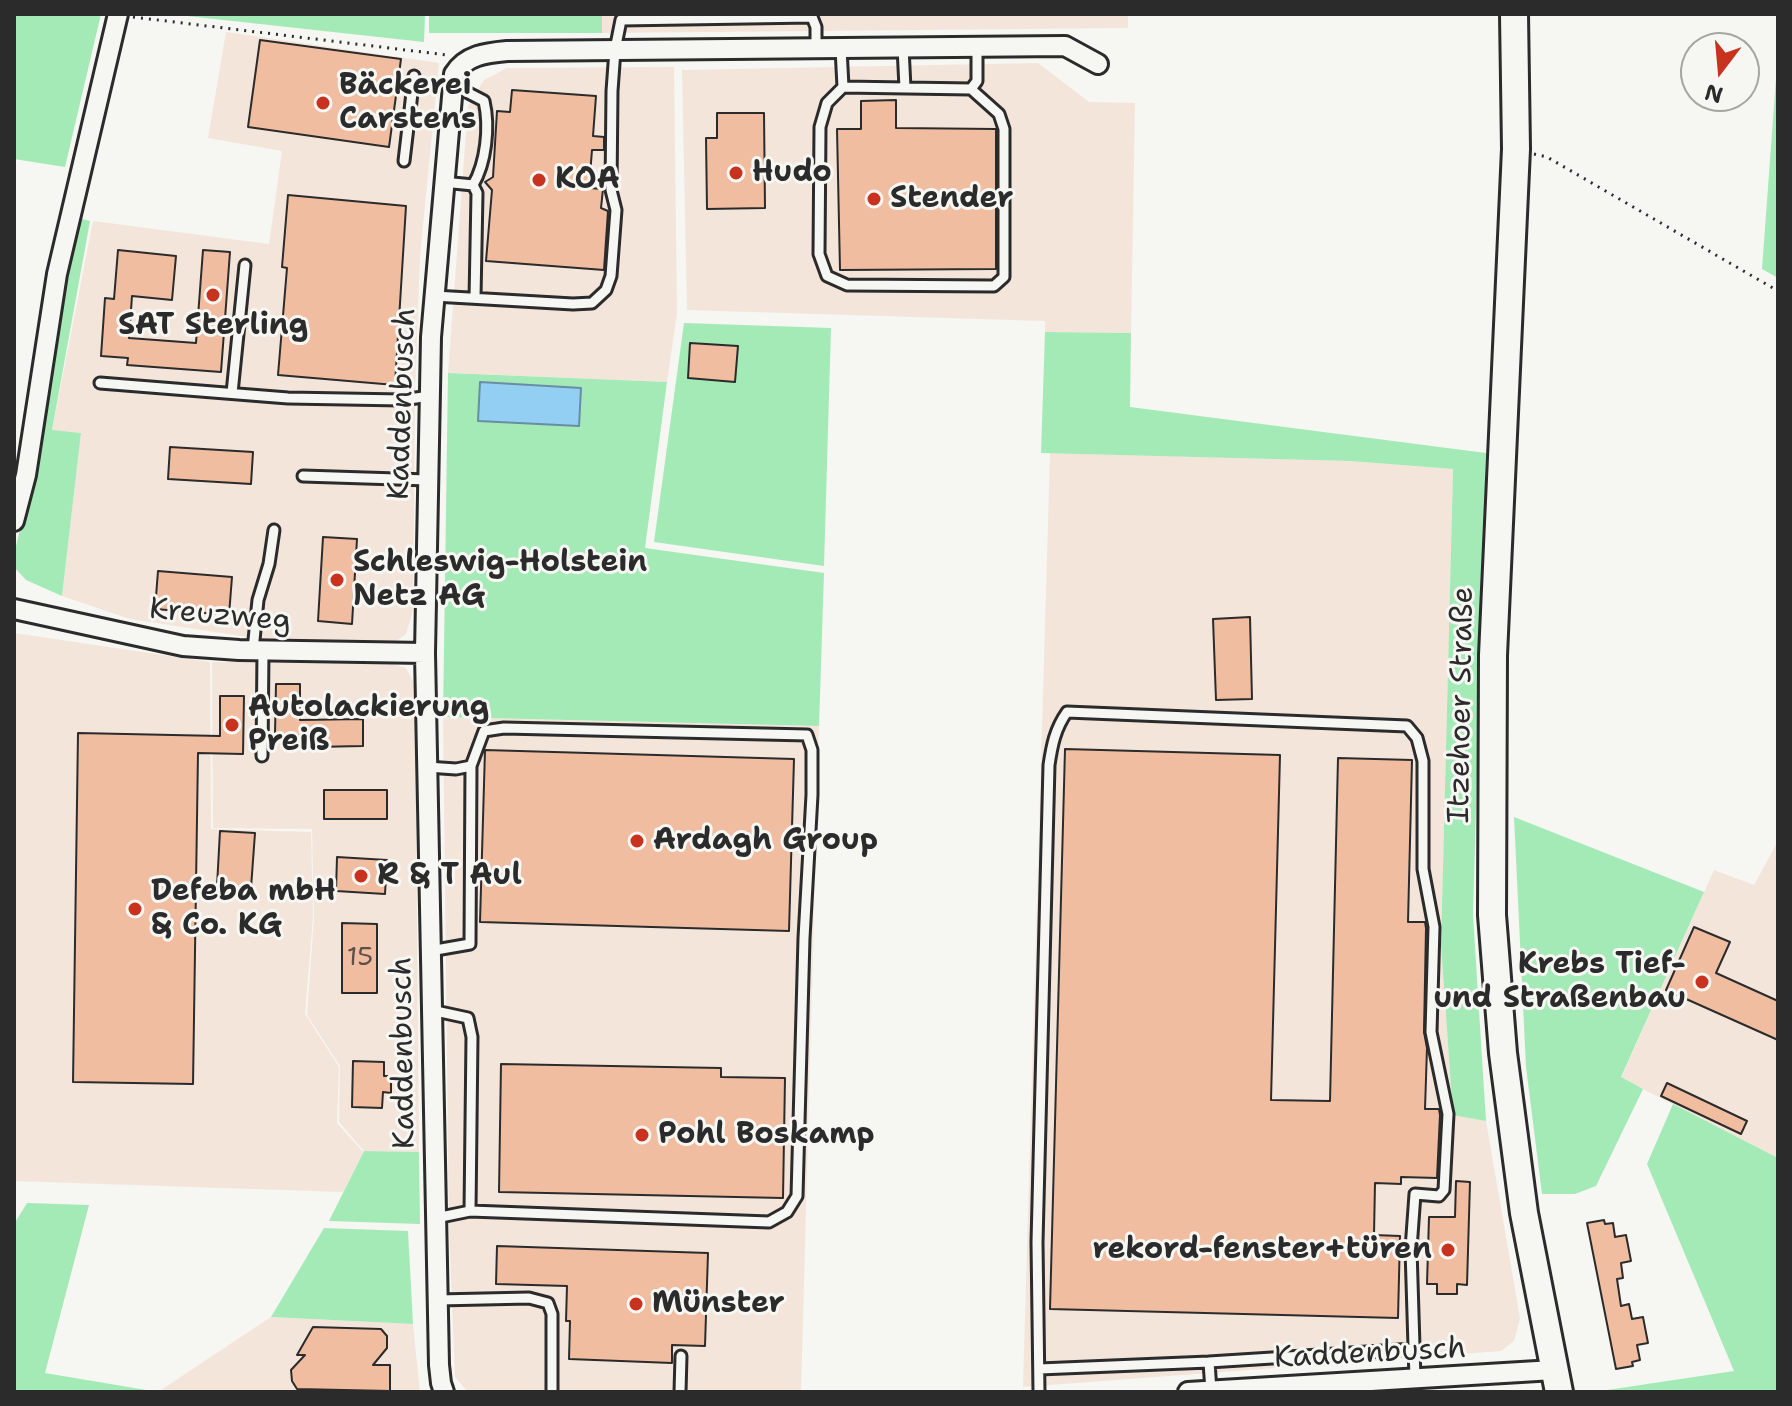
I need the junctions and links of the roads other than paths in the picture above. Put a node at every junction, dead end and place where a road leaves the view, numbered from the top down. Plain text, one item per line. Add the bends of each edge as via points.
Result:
1 (1514, 14) edge
2 (118, 15) edge
3 (815, 15) edge
4 (903, 47) junction
5 (977, 47) junction
6 (816, 48) junction
7 (841, 48) junction
8 (615, 50) junction
9 (1098, 64) dead end
10 (414, 76) dead end
11 (453, 85) junction
12 (843, 87) junction
13 (905, 88) junction
14 (971, 89) junction
15 (404, 161) dead end
16 (443, 182) junction
17 (473, 185) junction
18 (245, 265) dead end
19 (434, 296) junction
20 (475, 298) junction
21 (100, 383) dead end
22 (232, 393) junction
23 (430, 396) junction
24 (303, 476) dead end
25 (428, 480) junction
26 (14, 521) edge
27 (274, 530) dead end
28 (14, 609) edge
29 (258, 650) junction
30 (425, 653) junction
31 (262, 756) dead end
32 (471, 766) junction
33 (427, 767) junction
34 (430, 951) junction
35 (431, 1010) junction
36 (470, 1211) junction
37 (436, 1218) junction
38 (438, 1300) junction
39 (1414, 1349) junction
40 (681, 1356) dead end
41 (1209, 1362) junction
42 (1039, 1369) junction
43 (1415, 1379) junction
44 (1556, 1381) edge
45 (1211, 1391) edge
46 (444, 1392) edge
47 (552, 1392) edge
48 (680, 1392) edge
49 (1039, 1392) edge
50 (1188, 1392) edge

1 - 44 main road, Itzehoer Straße via 1527,155 1493,655 1492,915 1522,1198
2 - 26 street via 57,274
3 - 6 lane
3 - 8 lane via 621,20
4 - 5 street
4 - 7 street
4 - 13 lane
5 - 9 street via 1065,46
5 - 14 lane via 977,81
6 - 7 street
6 - 8 street
7 - 12 lane
8 - 11 street, Kaddenbusch via 507,51 471,58 460,64
8 - 20 lane via 611,190 616,210 606,290 592,303
10 - 15 lane
11 - 16 street, Kaddenbusch
11 - 17 lane via 484,101 487,113 482,169
12 - 13 lane
12 - 14 lane via 827,103 820,127 819,254 827,276 847,285 994,286 1004,277 1004,129 999,114
13 - 14 lane
16 - 17 lane
16 - 19 street, Kaddenbusch
17 - 20 lane
18 - 22 lane
19 - 20 lane
19 - 23 street, Kaddenbusch
21 - 22 lane
22 - 23 lane via 402,400
23 - 25 street, Kaddenbusch
24 - 25 lane
25 - 30 street, Kaddenbusch
27 - 29 lane via 258,600
28 - 29 street, Kreuzweg via 183,646
29 - 30 street, Kreuzweg
29 - 31 lane
30 - 33 street, Kaddenbusch
32 - 33 lane
32 - 34 lane via 470,944
32 - 36 lane via 484,731 504,728 807,735 812,750 797,1196 787,1212 769,1222
33 - 34 street, Kaddenbusch
34 - 35 street, Kaddenbusch
35 - 36 lane via 468,1018 472,1037
35 - 37 street, Kaddenbusch
36 - 37 lane
37 - 38 street, Kaddenbusch
38 - 46 street, Kaddenbusch
38 - 47 lane via 529,1298 548,1303
39 - 41 lane
39 - 42 lane via 1415,1194 1439,1196 1444,1190 1448,1114 1431,1032 1434,927 1423,869 1423,761 1417,738 1407,726 1067,712 1058,724 1049,765 1037,1242
39 - 43 lane
40 - 48 lane
41 - 42 lane
41 - 45 lane
42 - 49 lane
43 - 44 street, Kaddenbusch
43 - 45 street, Kaddenbusch
45 - 50 street, Kaddenbusch

